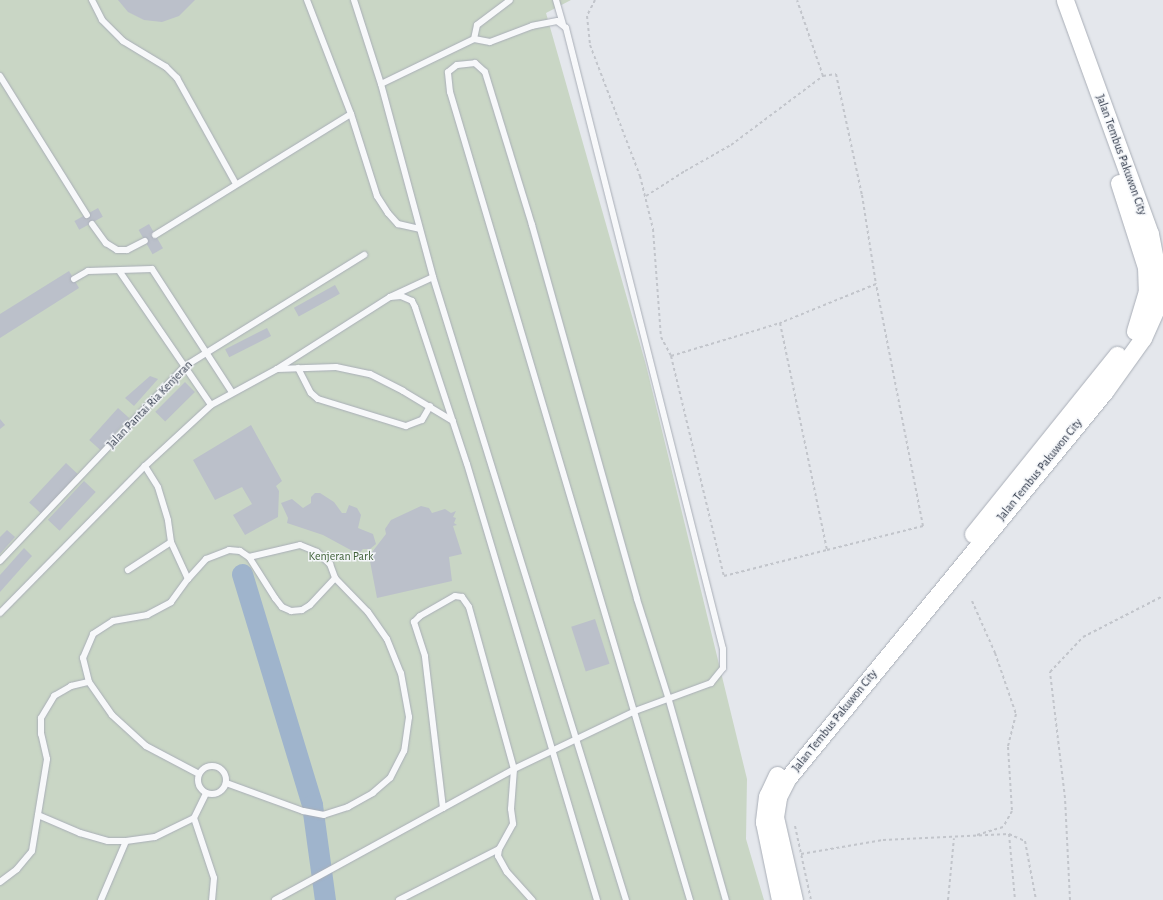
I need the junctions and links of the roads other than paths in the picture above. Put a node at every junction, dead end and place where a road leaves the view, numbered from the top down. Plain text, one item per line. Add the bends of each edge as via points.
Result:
1 (92, 0) edge
2 (308, 0) edge
3 (354, 0) edge
4 (510, 0) edge
5 (556, 0) edge
6 (1054, 0) edge
7 (1065, 0) edge
8 (563, 24) junction
9 (474, 39) junction
10 (0, 76) edge
11 (381, 84) junction
12 (351, 114) junction
13 (236, 184) junction
14 (87, 215) dead end
15 (92, 224) dead end
16 (419, 229) junction
17 (155, 235) dead end
18 (145, 241) dead end
19 (364, 255) dead end
20 (120, 272) junction
21 (433, 277) junction
22 (74, 279) dead end
23 (390, 297) junction
24 (207, 351) junction
25 (185, 366) junction
26 (298, 368) junction
27 (277, 369) junction
28 (232, 392) junction
29 (211, 406) junction
30 (430, 406) junction
31 (453, 421) junction
32 (145, 466) junction
33 (171, 542) junction
34 (249, 557) junction
35 (0, 561) edge
36 (128, 570) dead end
37 (335, 578) junction
38 (188, 579) junction
39 (0, 612) edge
40 (89, 682) junction
41 (668, 697) junction
42 (635, 711) junction
43 (577, 739) junction
44 (551, 752) junction
45 (514, 769) junction
46 (199, 774) junction
47 (226, 783) junction
48 (206, 793) junction
49 (443, 808) junction
50 (38, 815) junction
51 (194, 818) junction
52 (126, 841) junction
53 (499, 849) junction
54 (0, 882) edge
55 (101, 900) edge
56 (212, 900) edge
57 (275, 900) edge
58 (399, 900) edge
59 (532, 900) edge
60 (597, 900) edge
61 (626, 900) edge
62 (690, 900) edge
63 (726, 900) edge
64 (780, 900) edge
65 (794, 900) edge

1 - 13 lane via 102,20 123,42 166,67 177,78
2 - 12 lane
3 - 11 lane
4 - 9 lane via 477,25
5 - 8 lane
6 - 64 street, Jalan Tembus Pakuwon City via 1139,240 1146,267 1147,291 1136,331 777,774 767,796 764,822
7 - 65 street, Jalan Tembus Pakuwon City via 1150,234 1158,276 1157,307 1143,338 1105,390 787,779 778,797 775,817
8 - 9 lane via 557,21 532,26 490,42
8 - 41 lane via 723,649 723,668 711,683
9 - 11 lane
10 - 14 lane
11 - 16 lane
12 - 13 lane
12 - 16 lane via 384,208 398,224
13 - 17 lane
15 - 18 lane via 106,243 117,250 127,250
16 - 21 lane
19 - 24 lane, Jalan Pantai Ria Kenjeran
20 - 22 lane via 88,271
20 - 24 lane via 152,269
20 - 25 lane
21 - 23 lane
21 - 43 lane
23 - 27 lane
23 - 31 lane via 401,296 412,301
24 - 25 lane, Jalan Pantai Ria Kenjeran
24 - 28 lane
25 - 29 lane
25 - 35 lane, Jalan Pantai Ria Kenjeran
26 - 27 lane
26 - 30 lane via 336,367 370,374
26 - 30 lane via 308,389 318,399 406,426 422,420
27 - 28 lane
28 - 29 lane
29 - 32 lane
30 - 31 lane
31 - 44 lane
32 - 33 lane via 161,497
32 - 39 lane
33 - 36 lane
33 - 38 lane
34 - 37 lane via 300,545 324,556
34 - 37 lane via 275,598 291,611 302,610 310,604
34 - 38 lane via 240,551 229,550 206,559
37 - 47 lane via 368,612 387,639 401,673 409,717 404,751 390,778 348,807 324,815 303,811
38 - 40 lane via 171,602 147,615 113,621 93,634 83,658
40 - 46 lane via 112,716 146,746
40 - 50 lane via 71,686 54,696 41,718 41,734 47,759
41 - 42 lane
41 - 42 lane via 637,599 532,225 485,72 475,62 457,65 448,72 450,92
41 - 63 lane
42 - 43 lane
42 - 62 lane
43 - 44 lane
43 - 61 lane
44 - 45 lane
44 - 60 lane
45 - 49 lane
45 - 49 lane via 469,607 462,597 455,596 414,622 425,656
45 - 53 lane via 511,809 513,824
46 - 47 lane via 204,769 216,767 225,776
46 - 48 lane via 198,781
47 - 48 lane via 222,790 214,794
48 - 51 lane
49 - 57 lane
50 - 52 lane via 80,833 108,841
50 - 54 lane via 32,851 17,869
51 - 52 lane via 154,837
51 - 56 lane via 214,878
52 - 55 lane
53 - 58 lane
53 - 59 lane via 498,856 507,872

